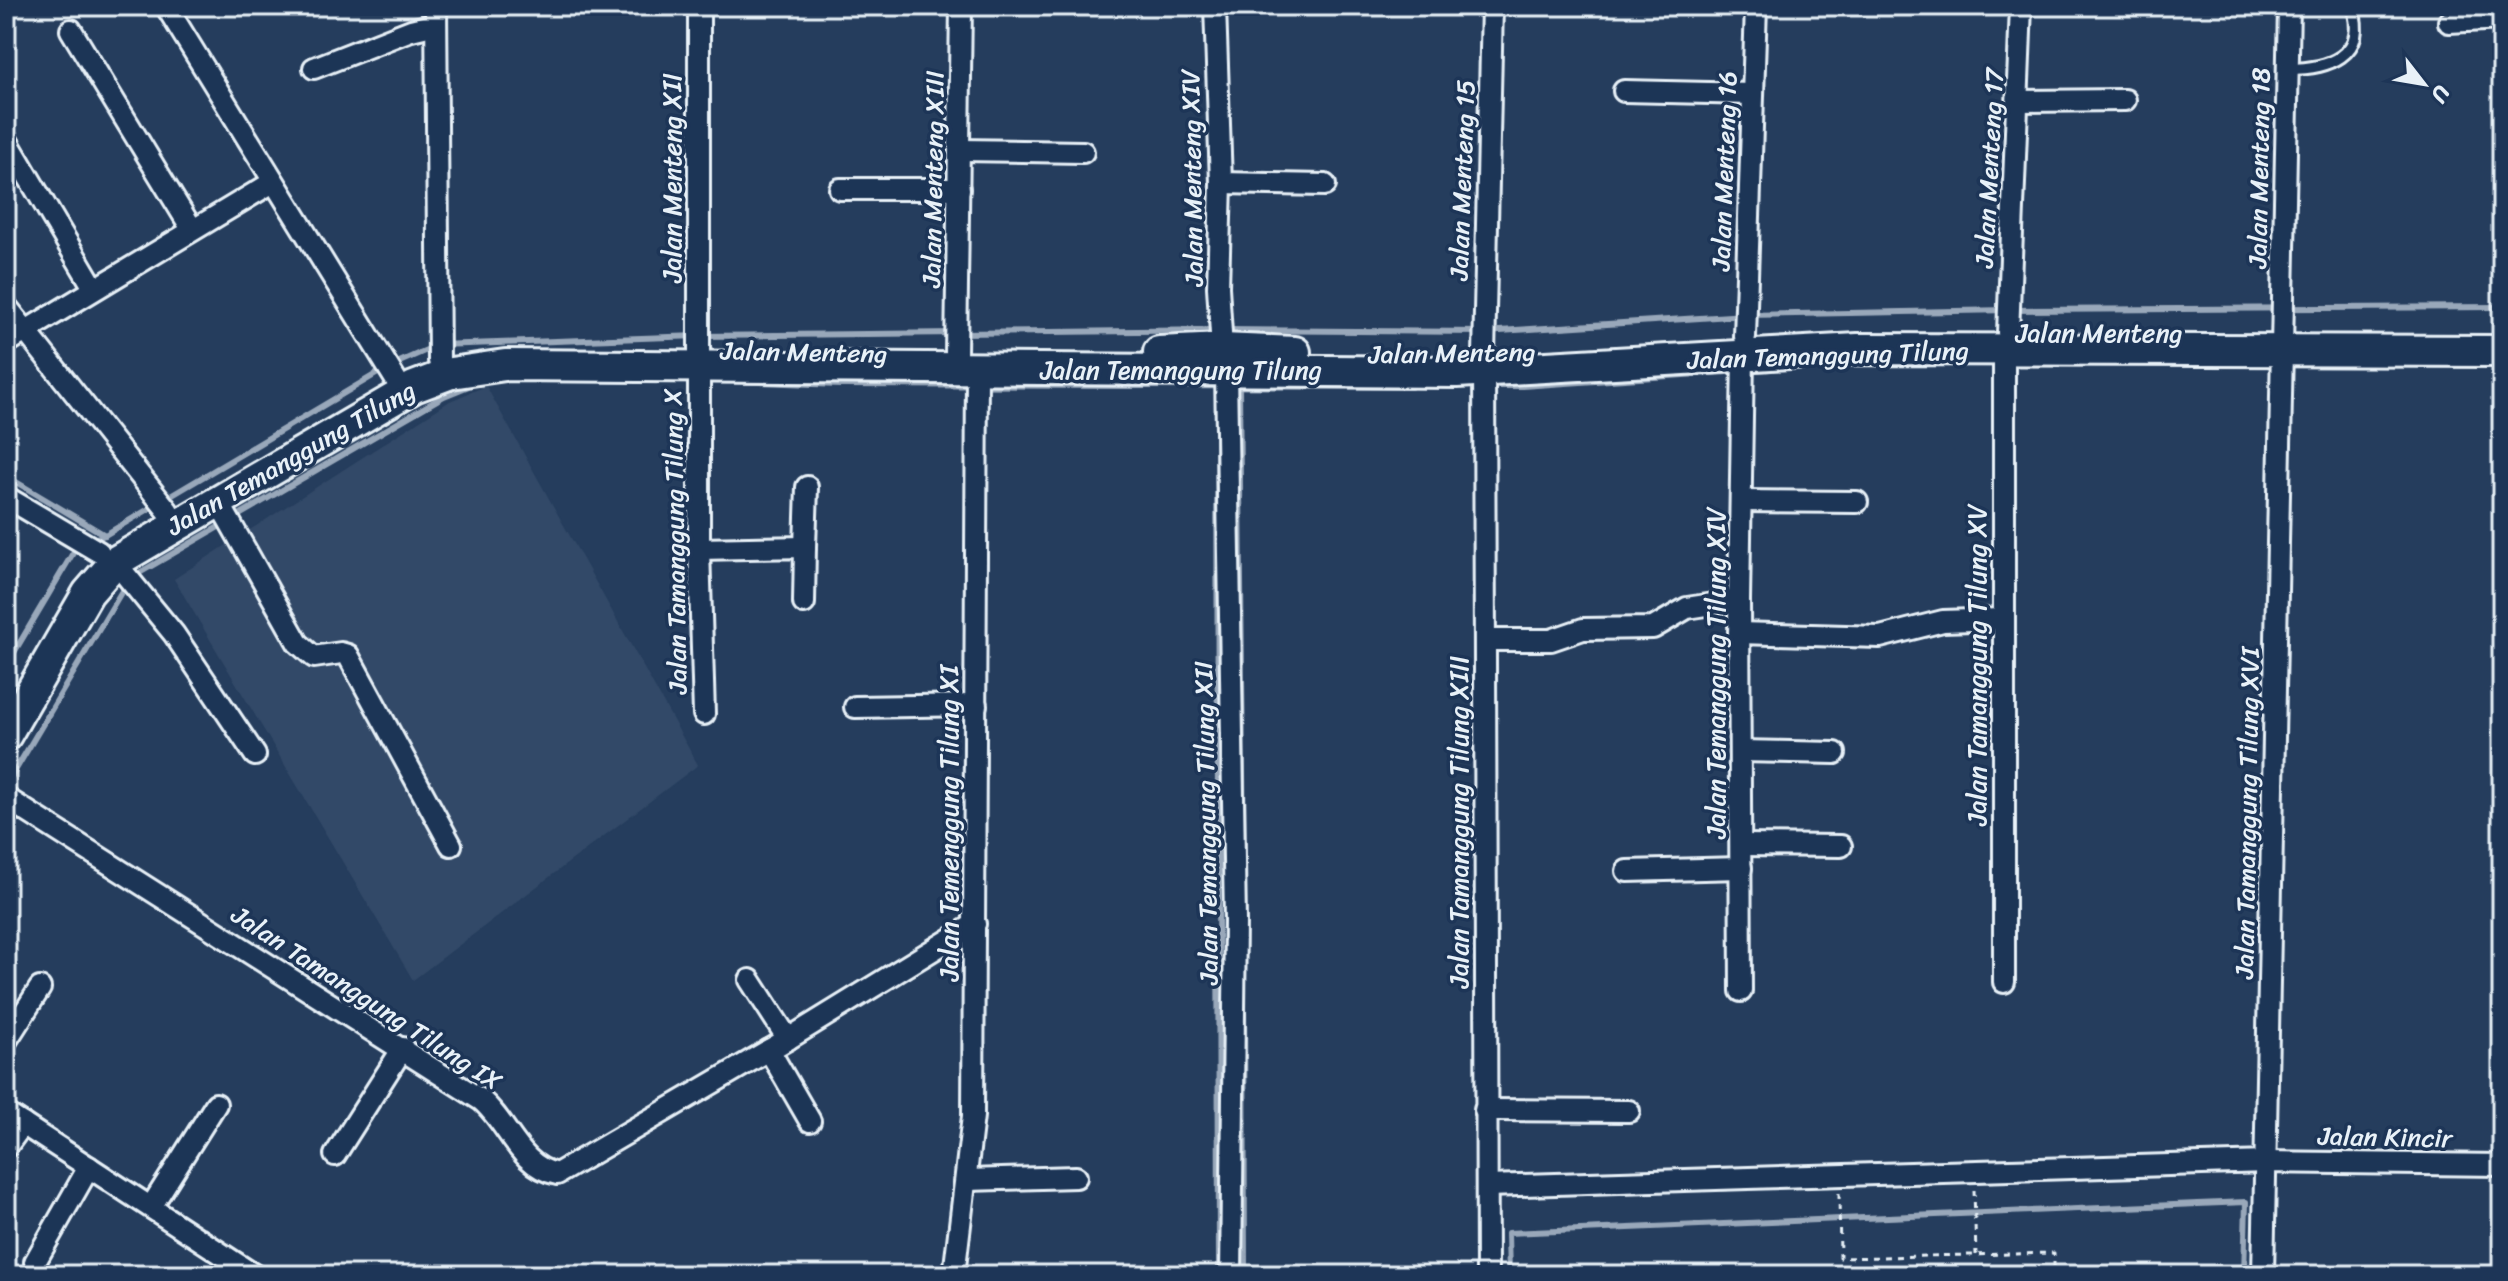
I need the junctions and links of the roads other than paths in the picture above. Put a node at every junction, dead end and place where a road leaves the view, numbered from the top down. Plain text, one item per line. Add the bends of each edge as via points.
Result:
1 (166, 6) edge
2 (699, 6) edge
3 (961, 6) edge
4 (1215, 6) edge
5 (1492, 6) edge
6 (1756, 6) edge
7 (2021, 6) edge
8 (2289, 6) edge
9 (2352, 6) edge
10 (436, 15) edge
11 (2502, 19) edge
12 (2449, 22) dead end
13 (71, 30) dead end
14 (314, 68) dead end
15 (2288, 69) junction
16 (1624, 91) dead end
17 (1752, 94) junction
18 (2125, 100) dead end
19 (2018, 101) junction
20 (6, 139) edge
21 (960, 150) junction
22 (1083, 152) dead end
23 (273, 182) junction
24 (1221, 183) junction
25 (1325, 185) dead end
26 (840, 189) dead end
27 (959, 189) junction
28 (192, 229) junction
29 (94, 288) junction
30 (6, 306) edge
31 (2502, 334) edge
32 (15, 338) edge
33 (2006, 341) junction
34 (2281, 341) junction
35 (1744, 346) junction
36 (2502, 351) edge
37 (698, 359) junction
38 (1224, 360) junction
39 (439, 361) junction
40 (967, 361) junction
41 (1484, 363) junction
42 (396, 380) junction
43 (807, 487) dead end
44 (6, 497) edge
45 (218, 501) junction
46 (1742, 501) junction
47 (1857, 502) dead end
48 (168, 511) junction
49 (805, 547) junction
50 (699, 549) junction
51 (107, 557) junction
52 (1739, 600) junction
53 (804, 603) dead end
54 (2002, 619) junction
55 (1739, 633) junction
56 (1486, 640) junction
57 (6, 699) edge
58 (976, 705) junction
59 (855, 707) dead end
60 (704, 714) dead end
61 (6, 735) edge
62 (1740, 751) junction
63 (1835, 753) dead end
64 (255, 755) dead end
65 (6, 798) edge
66 (451, 845) dead end
67 (1742, 845) junction
68 (1841, 846) dead end
69 (1741, 868) junction
70 (1627, 871) dead end
71 (975, 924) junction
72 (750, 980) dead end
73 (2004, 982) dead end
74 (40, 988) dead end
75 (1741, 991) dead end
76 (788, 1039) junction
77 (6, 1041) edge
78 (403, 1048) junction
79 (769, 1050) junction
80 (216, 1104) dead end
81 (1485, 1110) junction
82 (1629, 1111) dead end
83 (14, 1118) edge
84 (810, 1121) dead end
85 (6, 1147) edge
86 (335, 1155) dead end
87 (2267, 1162) junction
88 (2502, 1165) edge
89 (89, 1167) junction
90 (1076, 1177) dead end
91 (967, 1180) junction
92 (1487, 1186) junction
93 (151, 1207) junction
94 (35, 1262) dead end
95 (254, 1275) edge
96 (954, 1275) edge
97 (1231, 1275) edge
98 (1487, 1275) edge
99 (2263, 1275) edge

1 - 23 street
2 - 37 street, Jalan Menteng XII
3 - 21 street, Jalan Menteng XIII
4 - 24 street, Jalan Menteng XIV
5 - 41 street, Jalan Menteng 15
6 - 17 street, Jalan Menteng 16
7 - 19 street, Jalan Menteng 17
8 - 15 street, Jalan Menteng 18
9 - 15 lane via 2353,36 2346,52 2326,66
10 - 14 street
10 - 39 street
11 - 12 street
13 - 28 street
15 - 34 street, Jalan Menteng 18
16 - 17 street
17 - 35 street, Jalan Menteng 16
18 - 19 street
19 - 33 street, Jalan Menteng 17
20 - 29 street
21 - 22 street
21 - 27 street, Jalan Menteng XIII
23 - 28 street
23 - 42 street
24 - 25 street
24 - 38 street, Jalan Menteng XIV via 1218,287
26 - 27 street
27 - 40 street, Jalan Menteng XIII
28 - 29 street
29 - 32 street
30 - 32 street
31 - 34 street
32 - 48 street
33 - 34 street, Jalan Temanggung Tilung
33 - 35 street, Jalan Temanggung Tilung via 1872,349
33 - 54 street, Jalan Tamanggung Tilung XV
34 - 36 street, Jalan Temanggung Tilung
34 - 87 street, Jalan Tamanggung Tilung XVI
35 - 41 street, Jalan Temanggung Tilung
35 - 46 street, Jalan Temanggung Tilung XIV
37 - 39 street, Jalan Menteng via 510,352
37 - 40 street, Jalan Temanggung Tilung
37 - 45 street, Jalan Temanggung Tilung via 505,365 451,373 401,393
37 - 50 street, Jalan Tamanggung Tilung X
38 - 40 street, Jalan Temanggung Tilung
38 - 41 street, Jalan Temanggung Tilung
38 - 97 street, Jalan Temanggung Tilung XII via 1235,921
39 - 42 street, Jalan Menteng
40 - 58 street, Jalan Temenggung Tilung XI
41 - 56 street, Jalan Tamanggung Tilung XIII
42 - 48 street, Jalan Menteng
43 - 49 street
44 - 51 street
45 - 51 street, Jalan Temanggung Tilung
45 - 66 street via 300,646 314,657 348,655
46 - 47 street
46 - 52 street, Jalan Temanggung Tilung XIV
48 - 51 street, Jalan Menteng
49 - 50 street
49 - 53 street
50 - 60 street, Jalan Tamanggung Tilung X
51 - 57 street, Jalan Menteng via 68,593
51 - 61 street, Jalan Temanggung Tilung
51 - 64 street via 174,634
52 - 55 street, Jalan Temanggung Tilung XIV
52 - 56 street via 1687,608 1653,628 1583,629 1551,640
54 - 55 street via 1943,621 1880,637
54 - 73 street, Jalan Tamanggung Tilung XV
55 - 62 street, Jalan Temanggung Tilung XIV
56 - 81 street, Jalan Tamanggung Tilung XIII
58 - 59 street
58 - 71 street, Jalan Temenggung Tilung XI
62 - 63 street
62 - 67 street, Jalan Temanggung Tilung XIV
65 - 78 street, Jalan Tamanggung Tilung IX
67 - 68 street
67 - 69 street, Jalan Temanggung Tilung XIV
69 - 70 street
69 - 75 street, Jalan Temanggung Tilung XIV
71 - 76 street, Jalan Tamanggung Tilung IX
71 - 91 street, Jalan Temenggung Tilung XI via 973,1130
72 - 76 street
74 - 77 street
76 - 79 street, Jalan Tamanggung Tilung IX
78 - 79 street, Jalan Tamanggung Tilung IX via 486,1104 531,1162 557,1174
78 - 86 street
79 - 84 street
80 - 93 street
81 - 82 street
81 - 92 street, Jalan Tamanggung Tilung XIII
83 - 85 street
83 - 89 street
87 - 88 street, Jalan Kincir
87 - 92 street, Jalan Kincir
87 - 99 street, Jalan Tamanggung Tilung XVI
89 - 93 street
89 - 94 street
90 - 91 street
91 - 96 street, Jalan Temenggung Tilung XI
92 - 98 street, Jalan Tamanggung Tilung XIII
93 - 95 street

